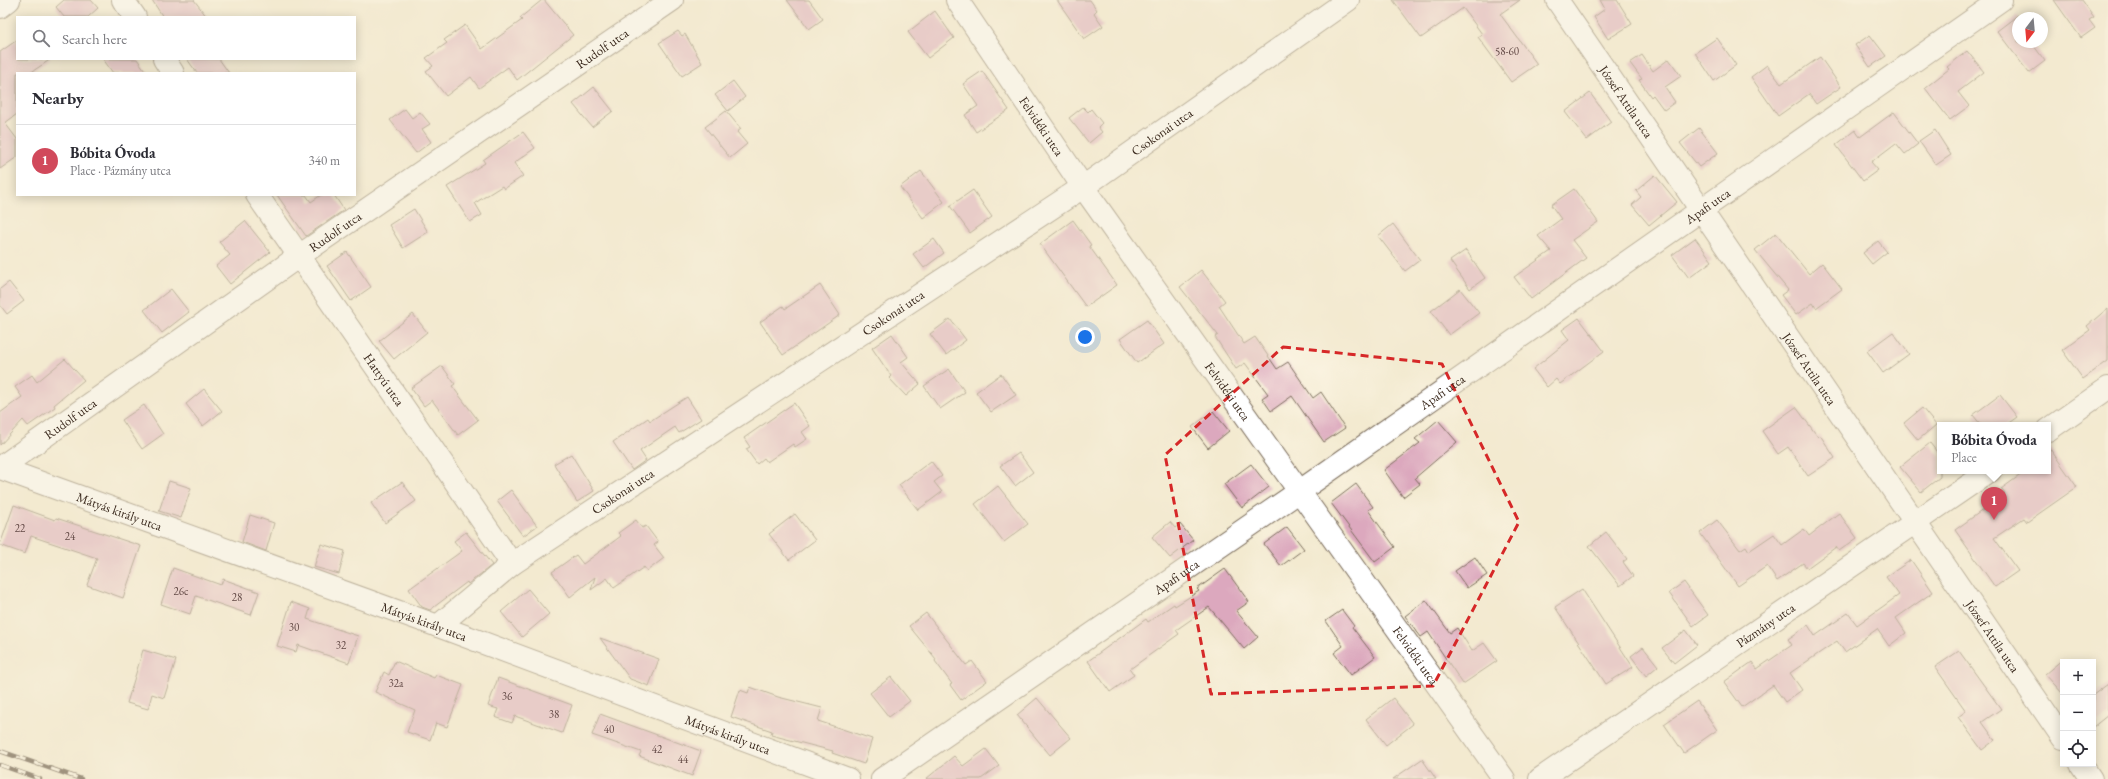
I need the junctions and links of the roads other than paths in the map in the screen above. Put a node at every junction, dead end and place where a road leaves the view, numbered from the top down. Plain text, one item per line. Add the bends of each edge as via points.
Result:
1 (9, 0) edge
2 (123, 0) edge
3 (672, 0) edge
4 (957, 0) edge
5 (1348, 0) edge
6 (1557, 0) edge
7 (2000, 0) edge
8 (0, 7) edge
9 (134, 16) edge
10 (165, 60) edge
11 (172, 72) edge
12 (1083, 187) junction
13 (258, 196) edge
14 (1700, 210) junction
15 (299, 256) junction
16 (2108, 388) edge
17 (2051, 428) edge
18 (0, 468) edge
19 (1986, 474) edge
20 (1300, 492) junction
21 (1914, 524) junction
22 (512, 564) junction
23 (438, 626) junction
24 (2060, 734) edge
25 (2083, 767) edge
26 (848, 779) edge
27 (882, 779) edge
28 (1504, 779) edge
29 (1540, 779) edge
30 (2091, 779) edge

1 - 8 street
2 - 9 street
3 - 15 street, Rudolf utca
4 - 12 street, Felvidéki utca
5 - 12 street, Csokonai utca
6 - 14 street, József Attila utca
7 - 14 street, Apafi utca
10 - 11 street
12 - 20 street, Felvidéki utca
12 - 22 street, Csokonai utca
13 - 15 street, Hattyú utca
14 - 20 street, Apafi utca
14 - 21 street, József Attila utca
15 - 18 street, Rudolf utca
15 - 22 street, Hattyú utca
16 - 17 street
18 - 23 street, Mátyás király utca
19 - 21 street, Pázmány utca
20 - 27 street, Apafi utca
20 - 28 street, Felvidéki utca
21 - 24 street, József Attila utca
21 - 29 street, Pázmány utca
22 - 23 street, Csokonai utca
23 - 26 street, Mátyás király utca
25 - 30 street

